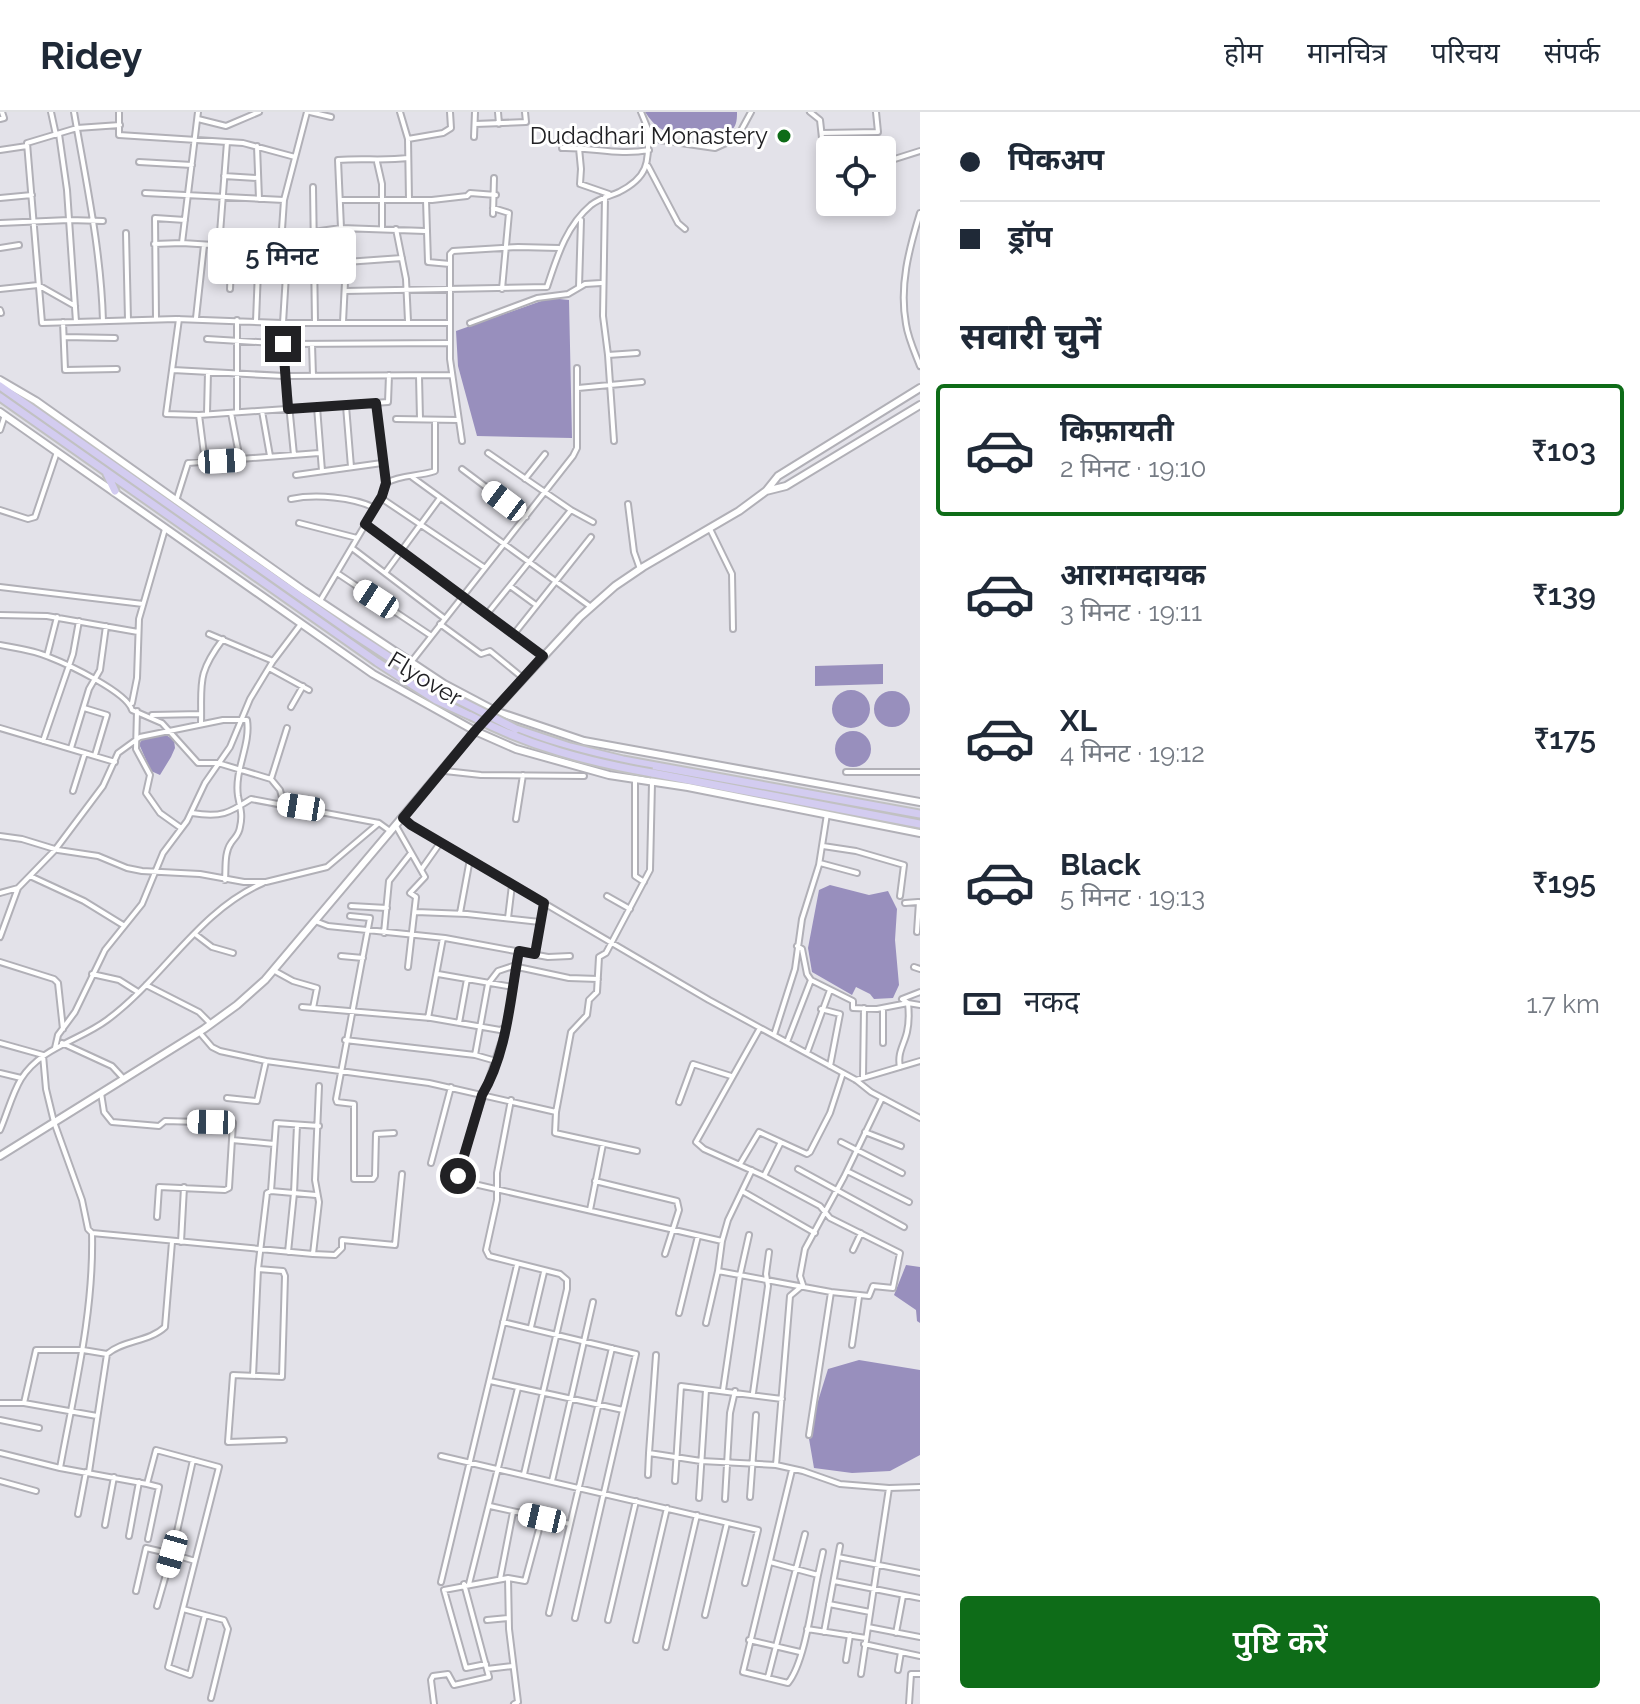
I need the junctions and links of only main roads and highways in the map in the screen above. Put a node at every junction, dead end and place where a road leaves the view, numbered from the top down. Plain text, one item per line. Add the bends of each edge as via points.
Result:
1 (0, 383) edge
2 (0, 397) edge
3 (99, 456) junction
4 (111, 457) road end
5 (106, 472) junction
6 (115, 491) road end
7 (708, 764) road end
8 (653, 769) junction
9 (706, 774) junction
10 (920, 814) edge
11 (920, 824) edge

1 - 3 highway, Flyover
2 - 5 highway, Flyover
3 - 4 highway
3 - 8 highway, Flyover, bridge via 441,691 516,729
5 - 6 highway
5 - 8 highway, Flyover, bridge via 436,700 550,750
7 - 9 highway
8 - 9 highway, Flyover
8 - 11 highway, Flyover via 689,784
9 - 10 highway, Flyover

